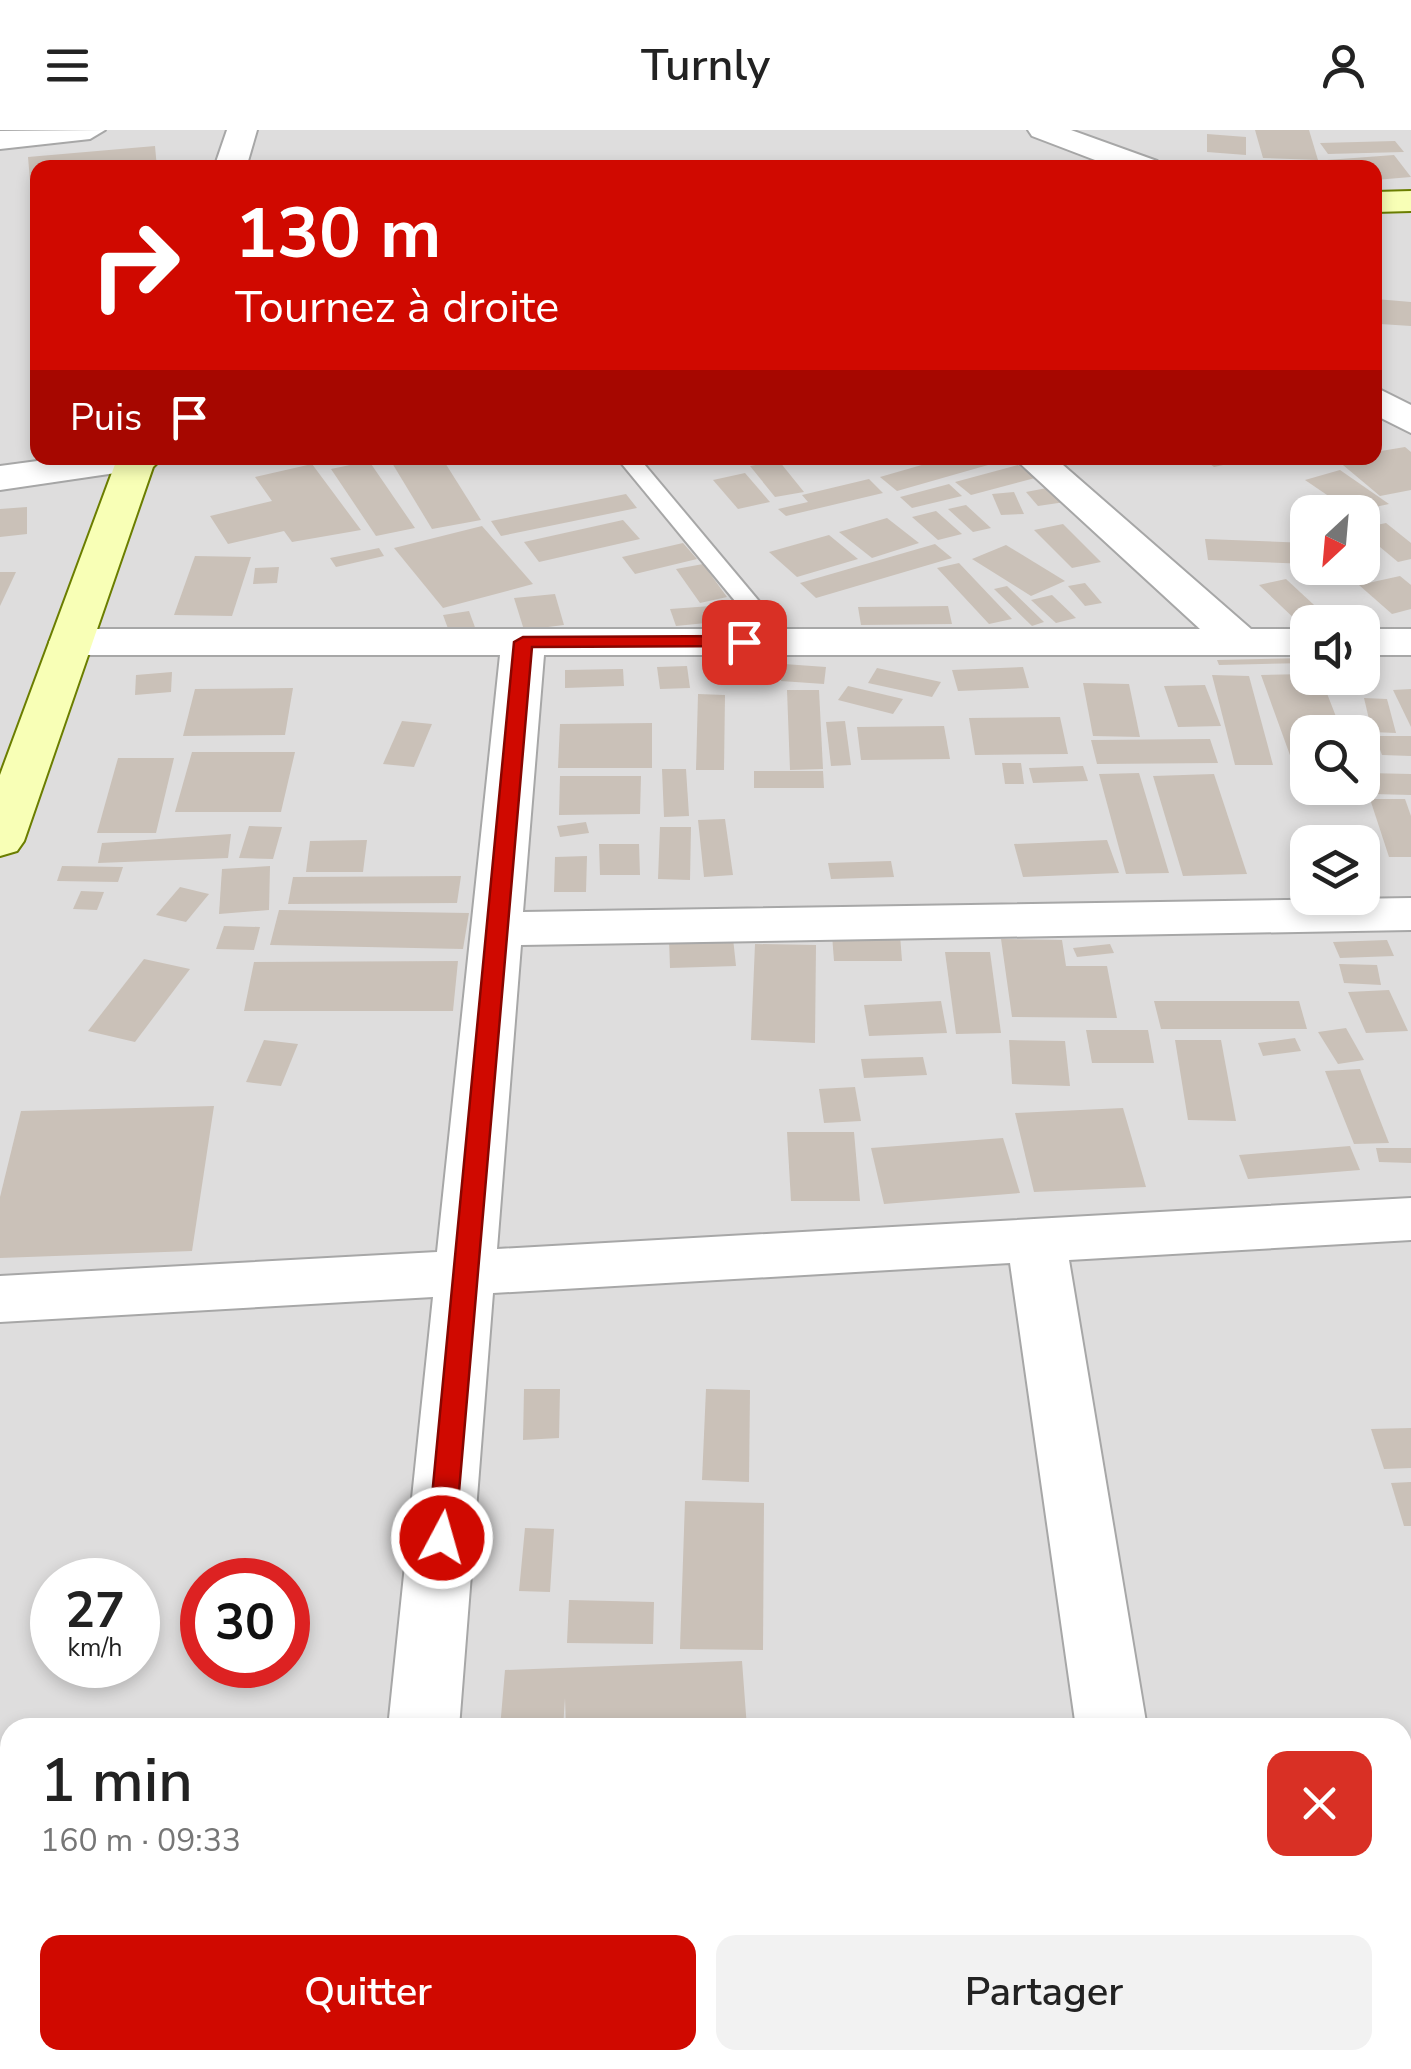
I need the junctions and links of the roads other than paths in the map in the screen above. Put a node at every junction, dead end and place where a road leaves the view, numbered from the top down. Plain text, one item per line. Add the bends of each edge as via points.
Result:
1 (90, 130) edge
2 (242, 130) edge
3 (1043, 130) edge
4 (0, 140) edge
5 (233, 160) edge
6 (1124, 160) edge
7 (1411, 201) edge
8 (1382, 202) edge
9 (1382, 396) edge
10 (1411, 396) edge
11 (1382, 401) edge
12 (1411, 422) edge
13 (90, 465) edge
14 (136, 465) edge
15 (634, 465) edge
16 (1042, 465) edge
17 (0, 478) edge
18 (71, 642) junction
19 (523, 642) junction
20 (781, 642) junction
21 (1240, 642) junction
22 (1290, 642) edge
23 (1380, 642) edge
24 (1411, 642) edge
25 (0, 840) edge
26 (1411, 914) edge
27 (498, 929) junction
28 (1411, 1218) edge
29 (1036, 1240) junction
30 (467, 1272) junction
31 (0, 1299) edge
32 (424, 1718) edge
33 (1110, 1718) edge

1 - 4 street
2 - 5 street
3 - 6 street
7 - 8 street
9 - 10 street
11 - 12 street
13 - 17 street
14 - 18 street
15 - 20 lane
16 - 21 street
18 - 19 street
18 - 25 street
19 - 20 street
19 - 27 street
20 - 21 street
21 - 22 street
23 - 24 street
26 - 27 street
27 - 30 street
28 - 29 street
29 - 30 street
29 - 33 street
30 - 31 street
30 - 32 street

